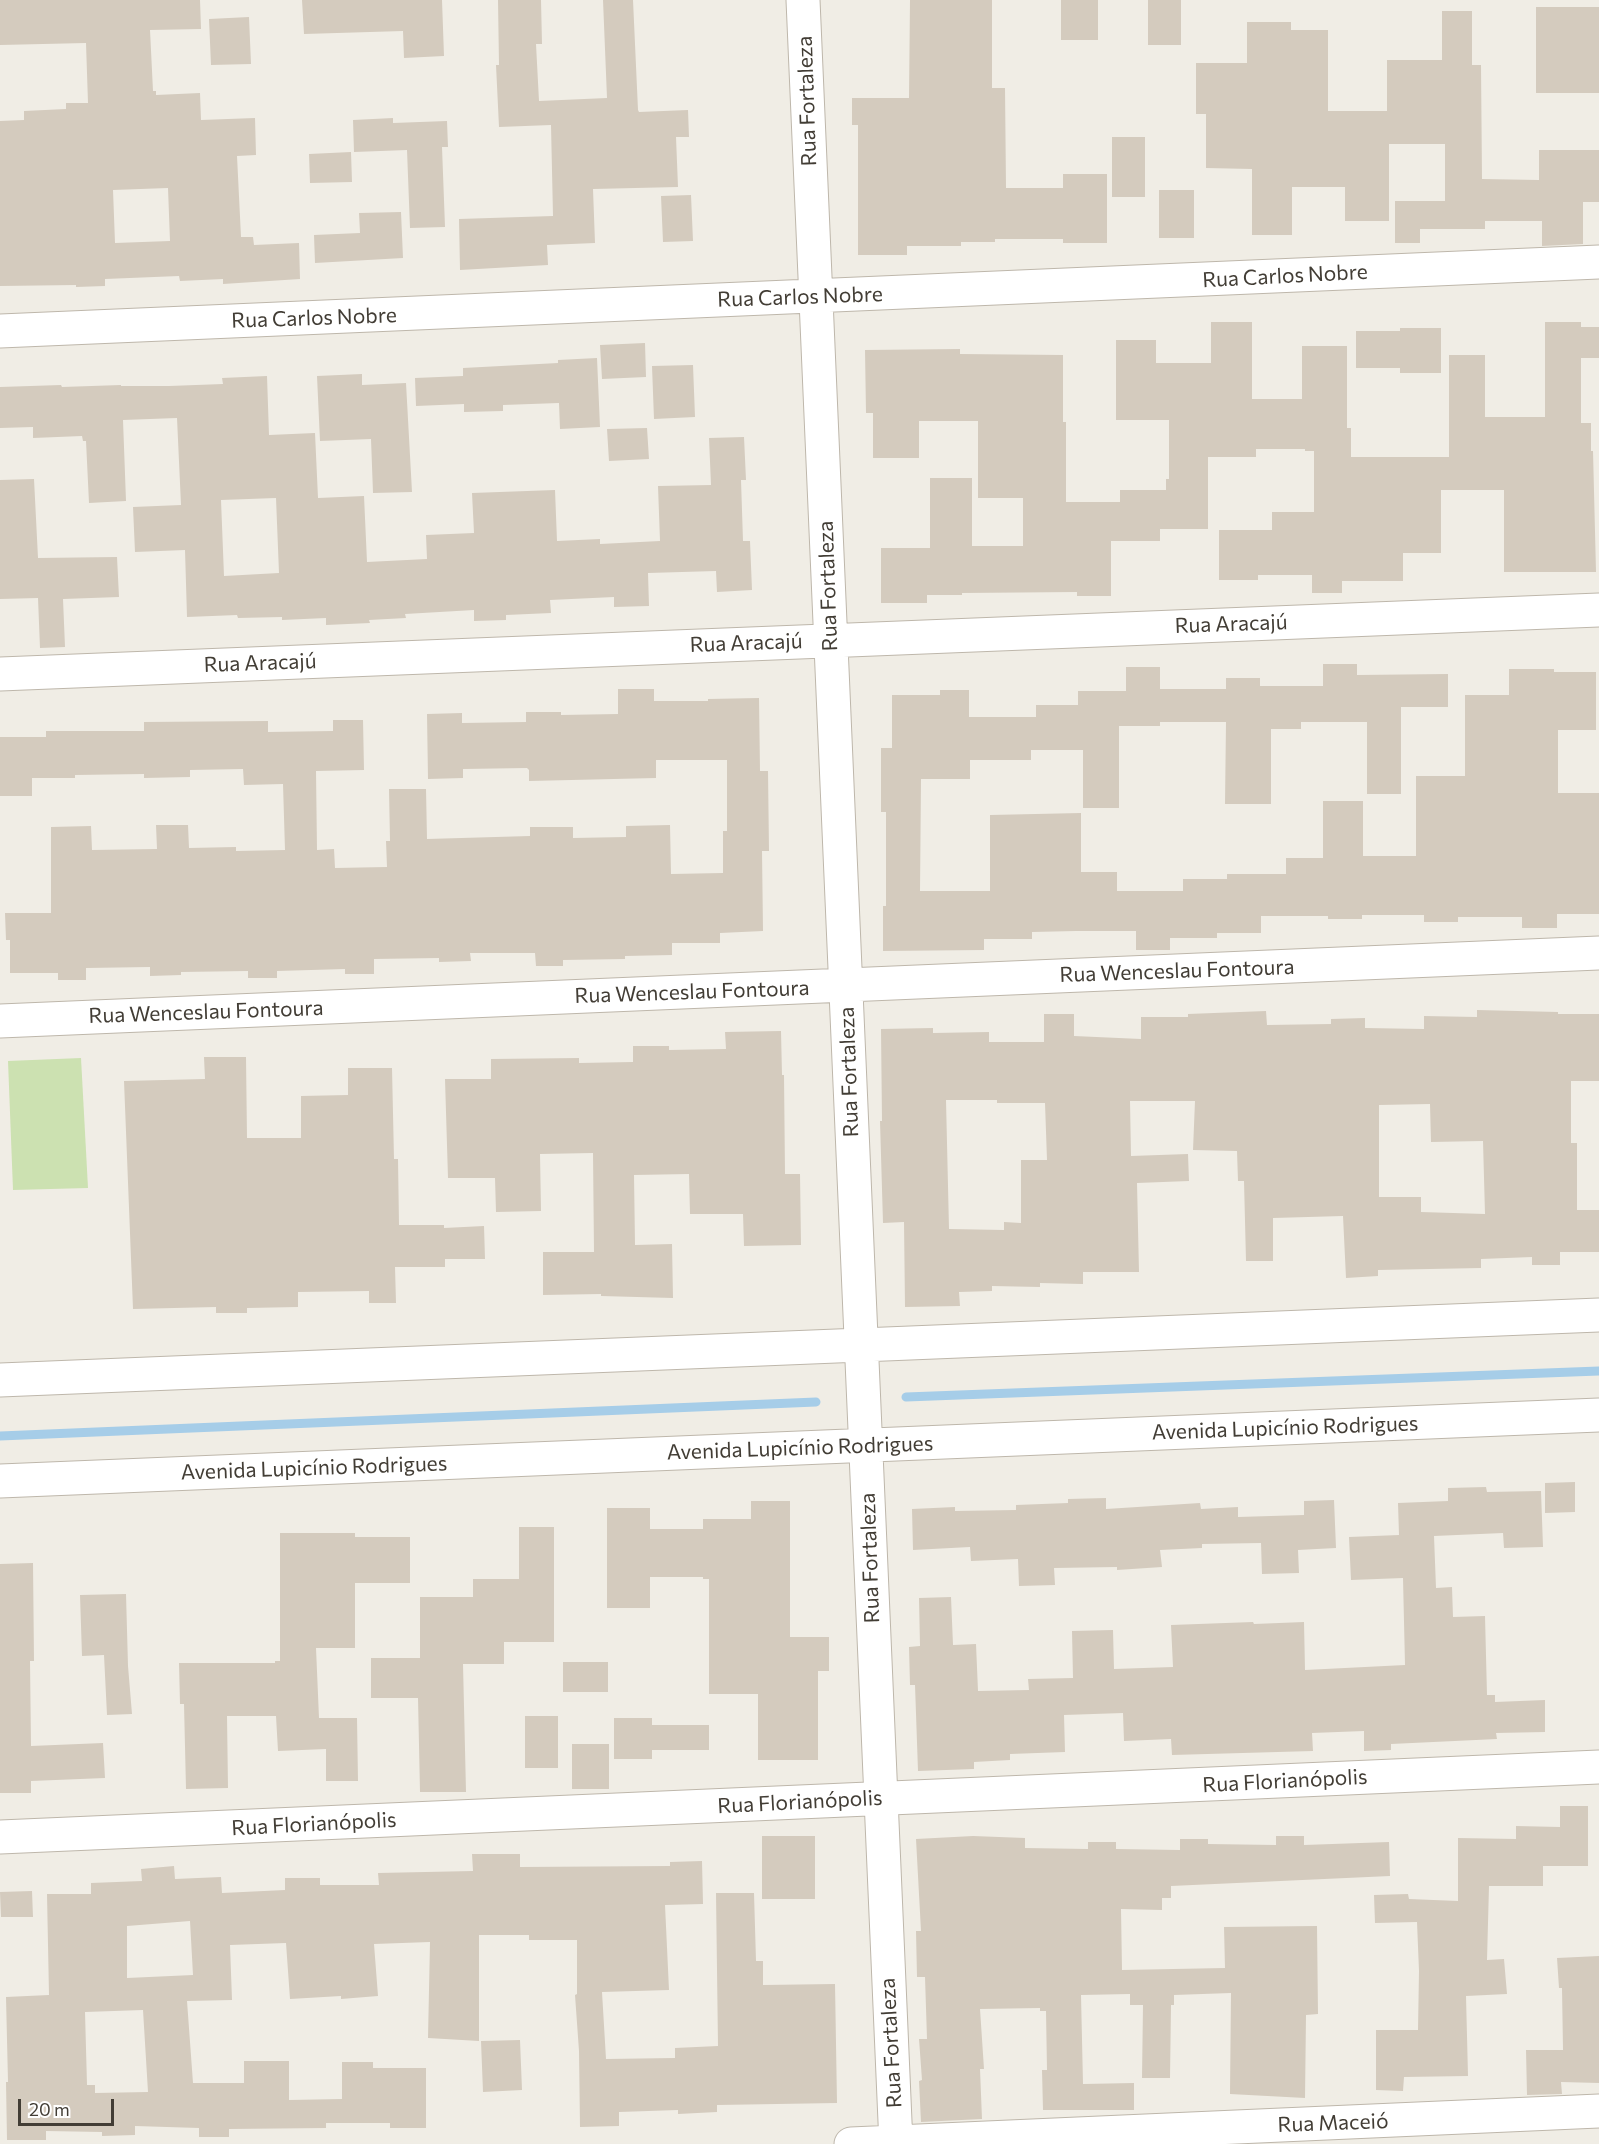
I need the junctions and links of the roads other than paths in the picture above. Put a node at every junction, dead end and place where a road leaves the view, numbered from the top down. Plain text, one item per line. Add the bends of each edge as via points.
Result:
1 (803, 0) edge
2 (1599, 262) edge
3 (816, 296) junction
4 (0, 331) edge
5 (1599, 610) edge
6 (830, 640) junction
7 (0, 674) edge
8 (1599, 953) edge
9 (846, 985) junction
10 (0, 1021) edge
11 (1599, 1315) edge
12 (861, 1345) junction
13 (0, 1380) edge
14 (1599, 1415) edge
15 (866, 1446) junction
16 (0, 1481) edge
17 (1599, 1767) edge
18 (880, 1799) junction
19 (0, 1838) edge
20 (1599, 2111) edge
21 (896, 2143) edge
22 (851, 2144) edge

1 - 3 street, Rua Fortaleza
2 - 3 street, Rua Carlos Nobre
3 - 4 street, Rua Carlos Nobre
3 - 6 street, Rua Fortaleza
5 - 6 street, Rua Aracajú
6 - 7 street, Rua Aracajú
6 - 9 street, Rua Fortaleza
8 - 9 street, Rua Wenceslau Fontoura
9 - 10 street, Rua Wenceslau Fontoura
9 - 12 street, Rua Fortaleza
11 - 12 street
12 - 13 street
12 - 15 street, Rua Fortaleza
14 - 15 street, Avenida Lupicínio Rodrigues
15 - 16 street, Avenida Lupicínio Rodrigues
15 - 18 street, Rua Fortaleza
17 - 18 street, Rua Florianópolis
18 - 19 street, Rua Florianópolis
18 - 21 street, Rua Fortaleza
20 - 21 street, Rua Maceió
21 - 22 street, Rua Maceió

